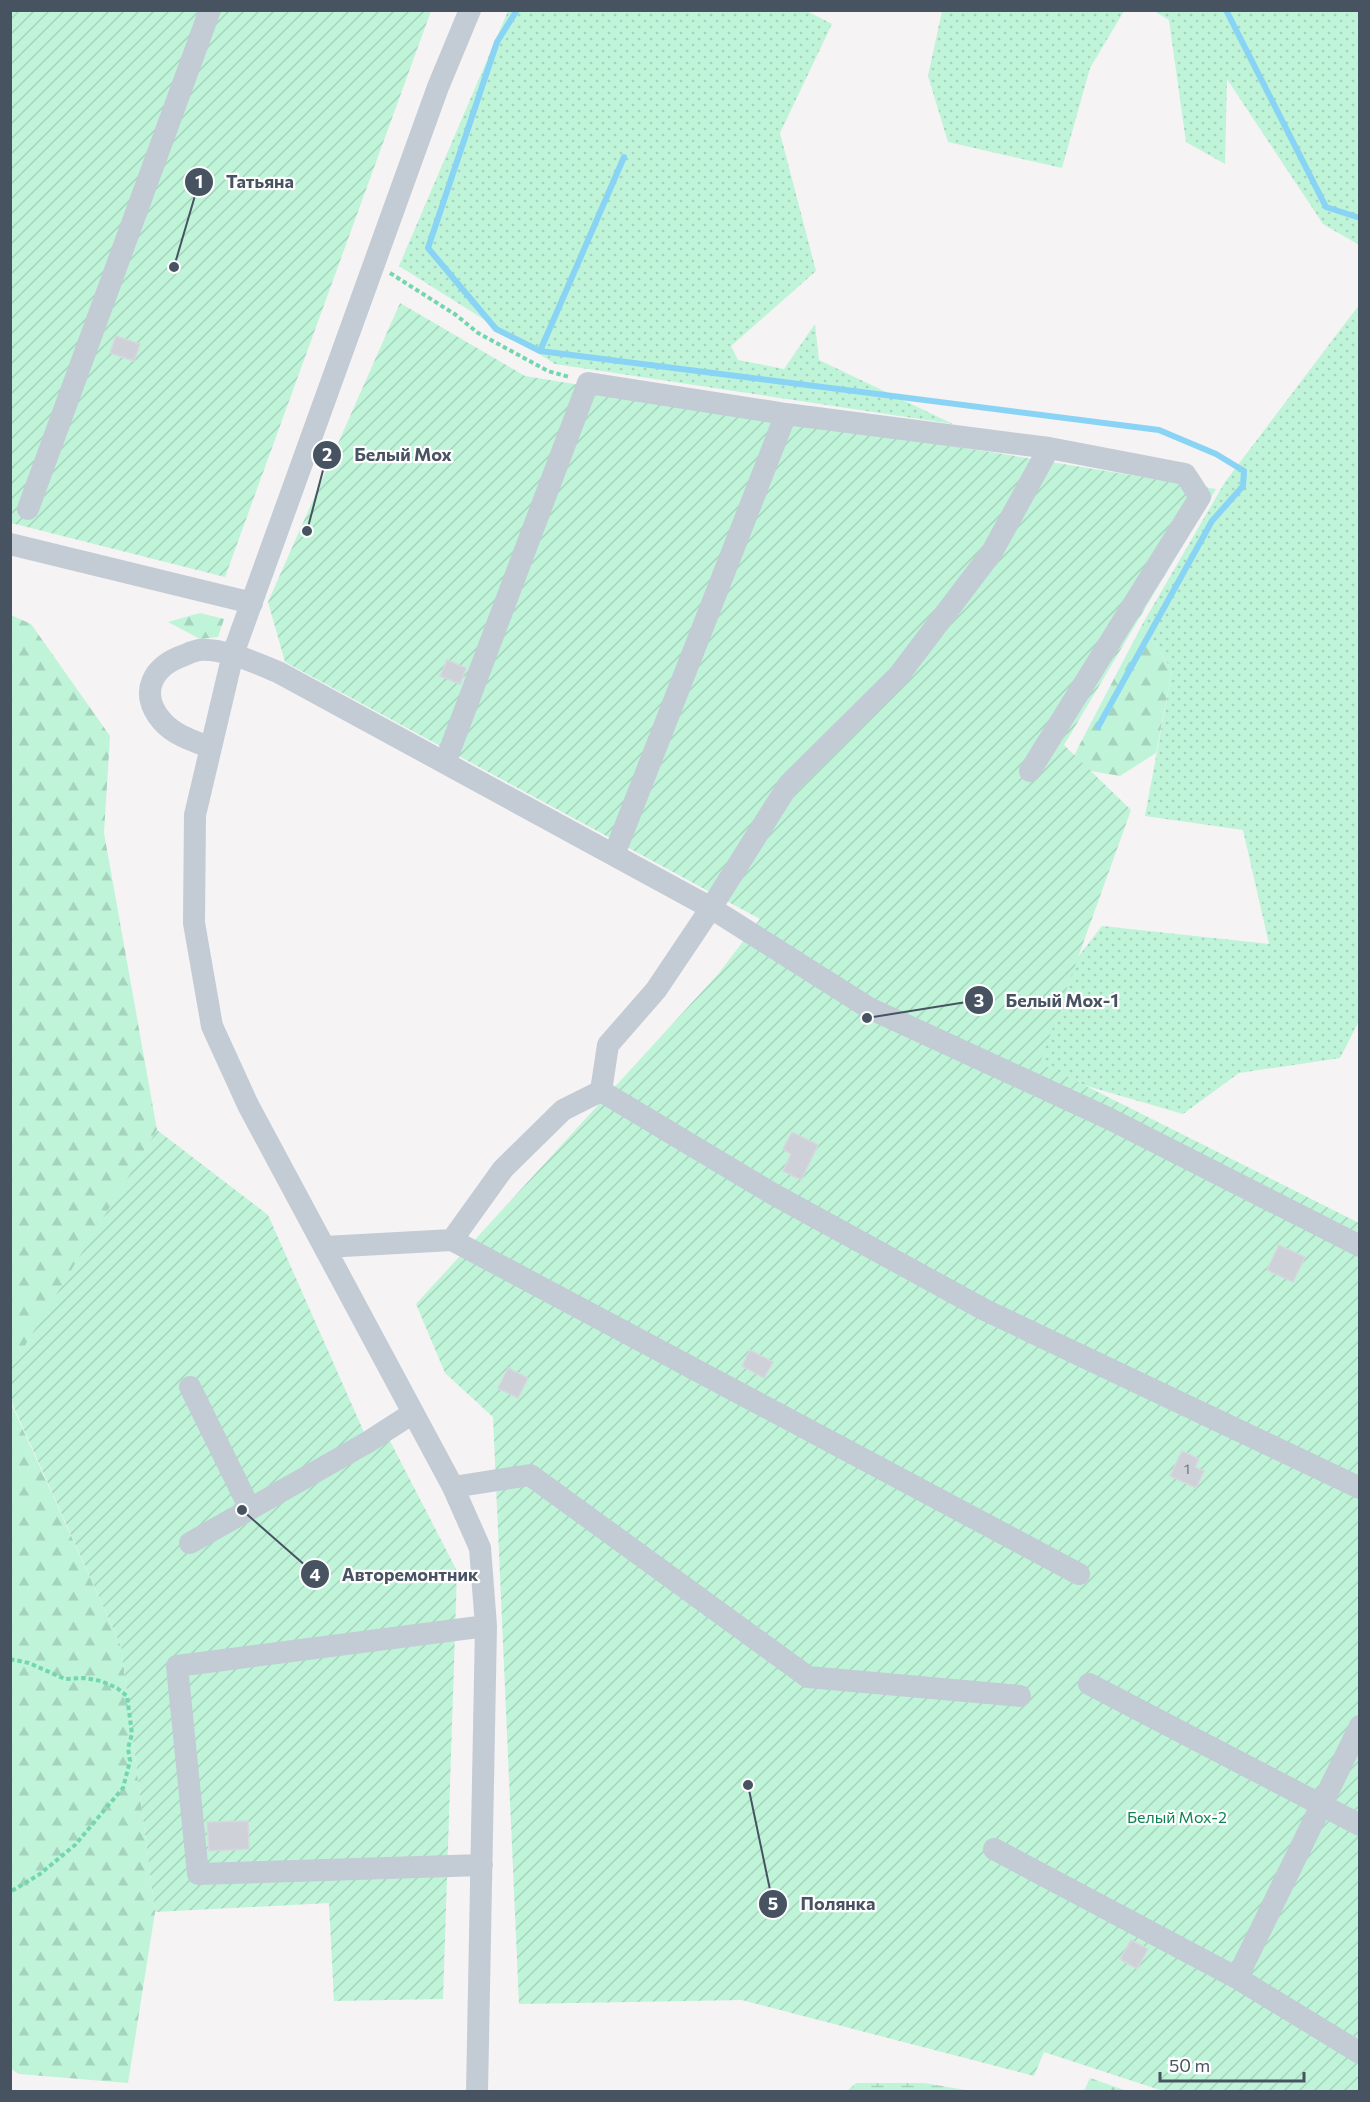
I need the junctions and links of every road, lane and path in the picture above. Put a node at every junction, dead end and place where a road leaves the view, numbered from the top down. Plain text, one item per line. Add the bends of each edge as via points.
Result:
1 (210, 10) edge
2 (470, 10) edge
3 (374, 263) junction
4 (588, 384) junction
5 (786, 414) junction
6 (1049, 448) junction
7 (28, 509) dead end
8 (10, 544) edge
9 (252, 603) junction
10 (233, 654) junction
11 (209, 747) junction
12 (445, 763) junction
13 (1030, 771) dead end
14 (614, 855) junction
15 (711, 908) junction
16 (601, 1091) junction
17 (452, 1240) junction
18 (1359, 1246) edge
19 (325, 1247) junction
20 (190, 1387) dead end
21 (413, 1413) junction
22 (453, 1487) junction
23 (1359, 1488) edge
24 (250, 1509) junction
25 (190, 1543) dead end
26 (1079, 1574) dead end
27 (486, 1626) junction
28 (10, 1659) edge
29 (1089, 1684) dead end
30 (1020, 1696) dead end
31 (1359, 1726) edge
32 (1321, 1806) junction
33 (1359, 1825) edge
34 (994, 1849) dead end
35 (482, 1864) junction
36 (10, 1893) edge
37 (1237, 1978) junction
38 (1359, 2053) edge
39 (477, 2091) edge

1 - 7 street
2 - 3 street
3 - 4 path via 488,338 548,371
3 - 9 street
4 - 5 street
4 - 12 street
5 - 6 street
5 - 14 street
6 - 13 street via 1185,474 1200,497
6 - 15 street via 992,552 899,675 789,784
8 - 9 street
9 - 10 street
10 - 11 street
10 - 11 street via 199,650 178,657 159,669 150,683 151,702 162,721 179,735
10 - 12 street via 278,672
11 - 19 street via 195,815 194,923 212,1026 248,1105
12 - 14 street
14 - 15 street
15 - 16 street via 656,990 608,1045
15 - 18 street via 869,1008 1110,1119
16 - 17 street via 563,1110 503,1169
16 - 23 street via 773,1194 985,1310
17 - 19 street
17 - 26 street
19 - 21 street
20 - 24 street
21 - 22 street
21 - 24 street
22 - 27 street via 480,1548
22 - 30 street via 530,1475 808,1677
24 - 25 street
27 - 35 street
27 - 35 street via 177,1666 198,1874
28 - 36 path via 65,1679 84,1678 117,1688 127,1696 132,1734 123,1788 75,1845
29 - 32 street
31 - 32 street
32 - 33 street
32 - 37 street
34 - 37 street
35 - 39 street
37 - 38 street

